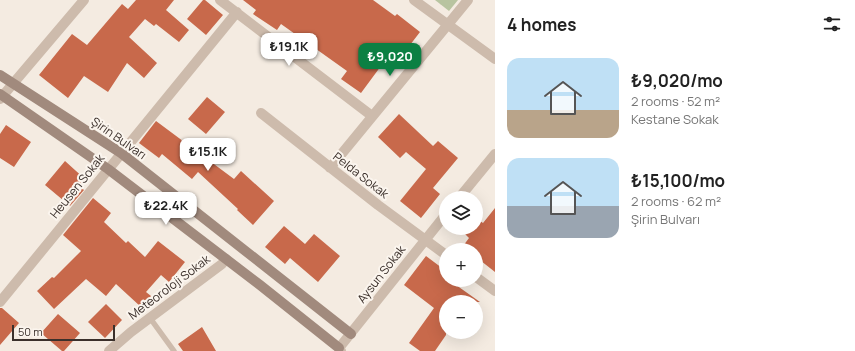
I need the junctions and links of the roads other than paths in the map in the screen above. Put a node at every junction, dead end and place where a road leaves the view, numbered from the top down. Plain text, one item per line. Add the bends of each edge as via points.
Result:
1 (84, 0) edge
2 (220, 0) edge
3 (414, 0) edge
4 (468, 0) edge
5 (237, 12) junction
6 (448, 25) junction
7 (495, 59) edge
8 (0, 75) edge
9 (12, 84) junction
10 (1, 96) edge
11 (261, 113) dead end
12 (372, 116) junction
13 (121, 153) junction
14 (495, 154) edge
15 (108, 168) junction
16 (330, 168) junction
17 (465, 191) edge
18 (439, 223) edge
19 (425, 240) junction
20 (439, 250) edge
21 (226, 259) junction
22 (483, 282) edge
23 (495, 291) edge
24 (0, 302) edge
25 (150, 318) junction
26 (351, 334) junction
27 (340, 350) edge
28 (109, 351) edge
29 (174, 351) edge

1 - 9 street
2 - 5 street
3 - 6 street
4 - 6 street
5 - 12 street
5 - 13 street, Heusen Sokak
6 - 7 street
6 - 12 street
8 - 9 main road, Şirin Bulvarı
9 - 10 street
9 - 13 main road, Şirin Bulvarı
10 - 15 main road
11 - 16 street, Pelda Sokak
12 - 16 street
13 - 15 street, Heusen Sokak
13 - 26 main road, Şirin Bulvarı
14 - 17 street
15 - 21 main road
15 - 24 street, Heusen Sokak
16 - 19 street, Pelda Sokak
18 - 19 street, Aysun Sokak
19 - 20 street, Pelda Sokak
19 - 26 street, Aysun Sokak
21 - 25 street, Meteoroloji Sokak
21 - 27 main road
22 - 23 street
25 - 28 street, Meteoroloji Sokak
25 - 29 lane
26 - 27 street, Aysun Sokak

